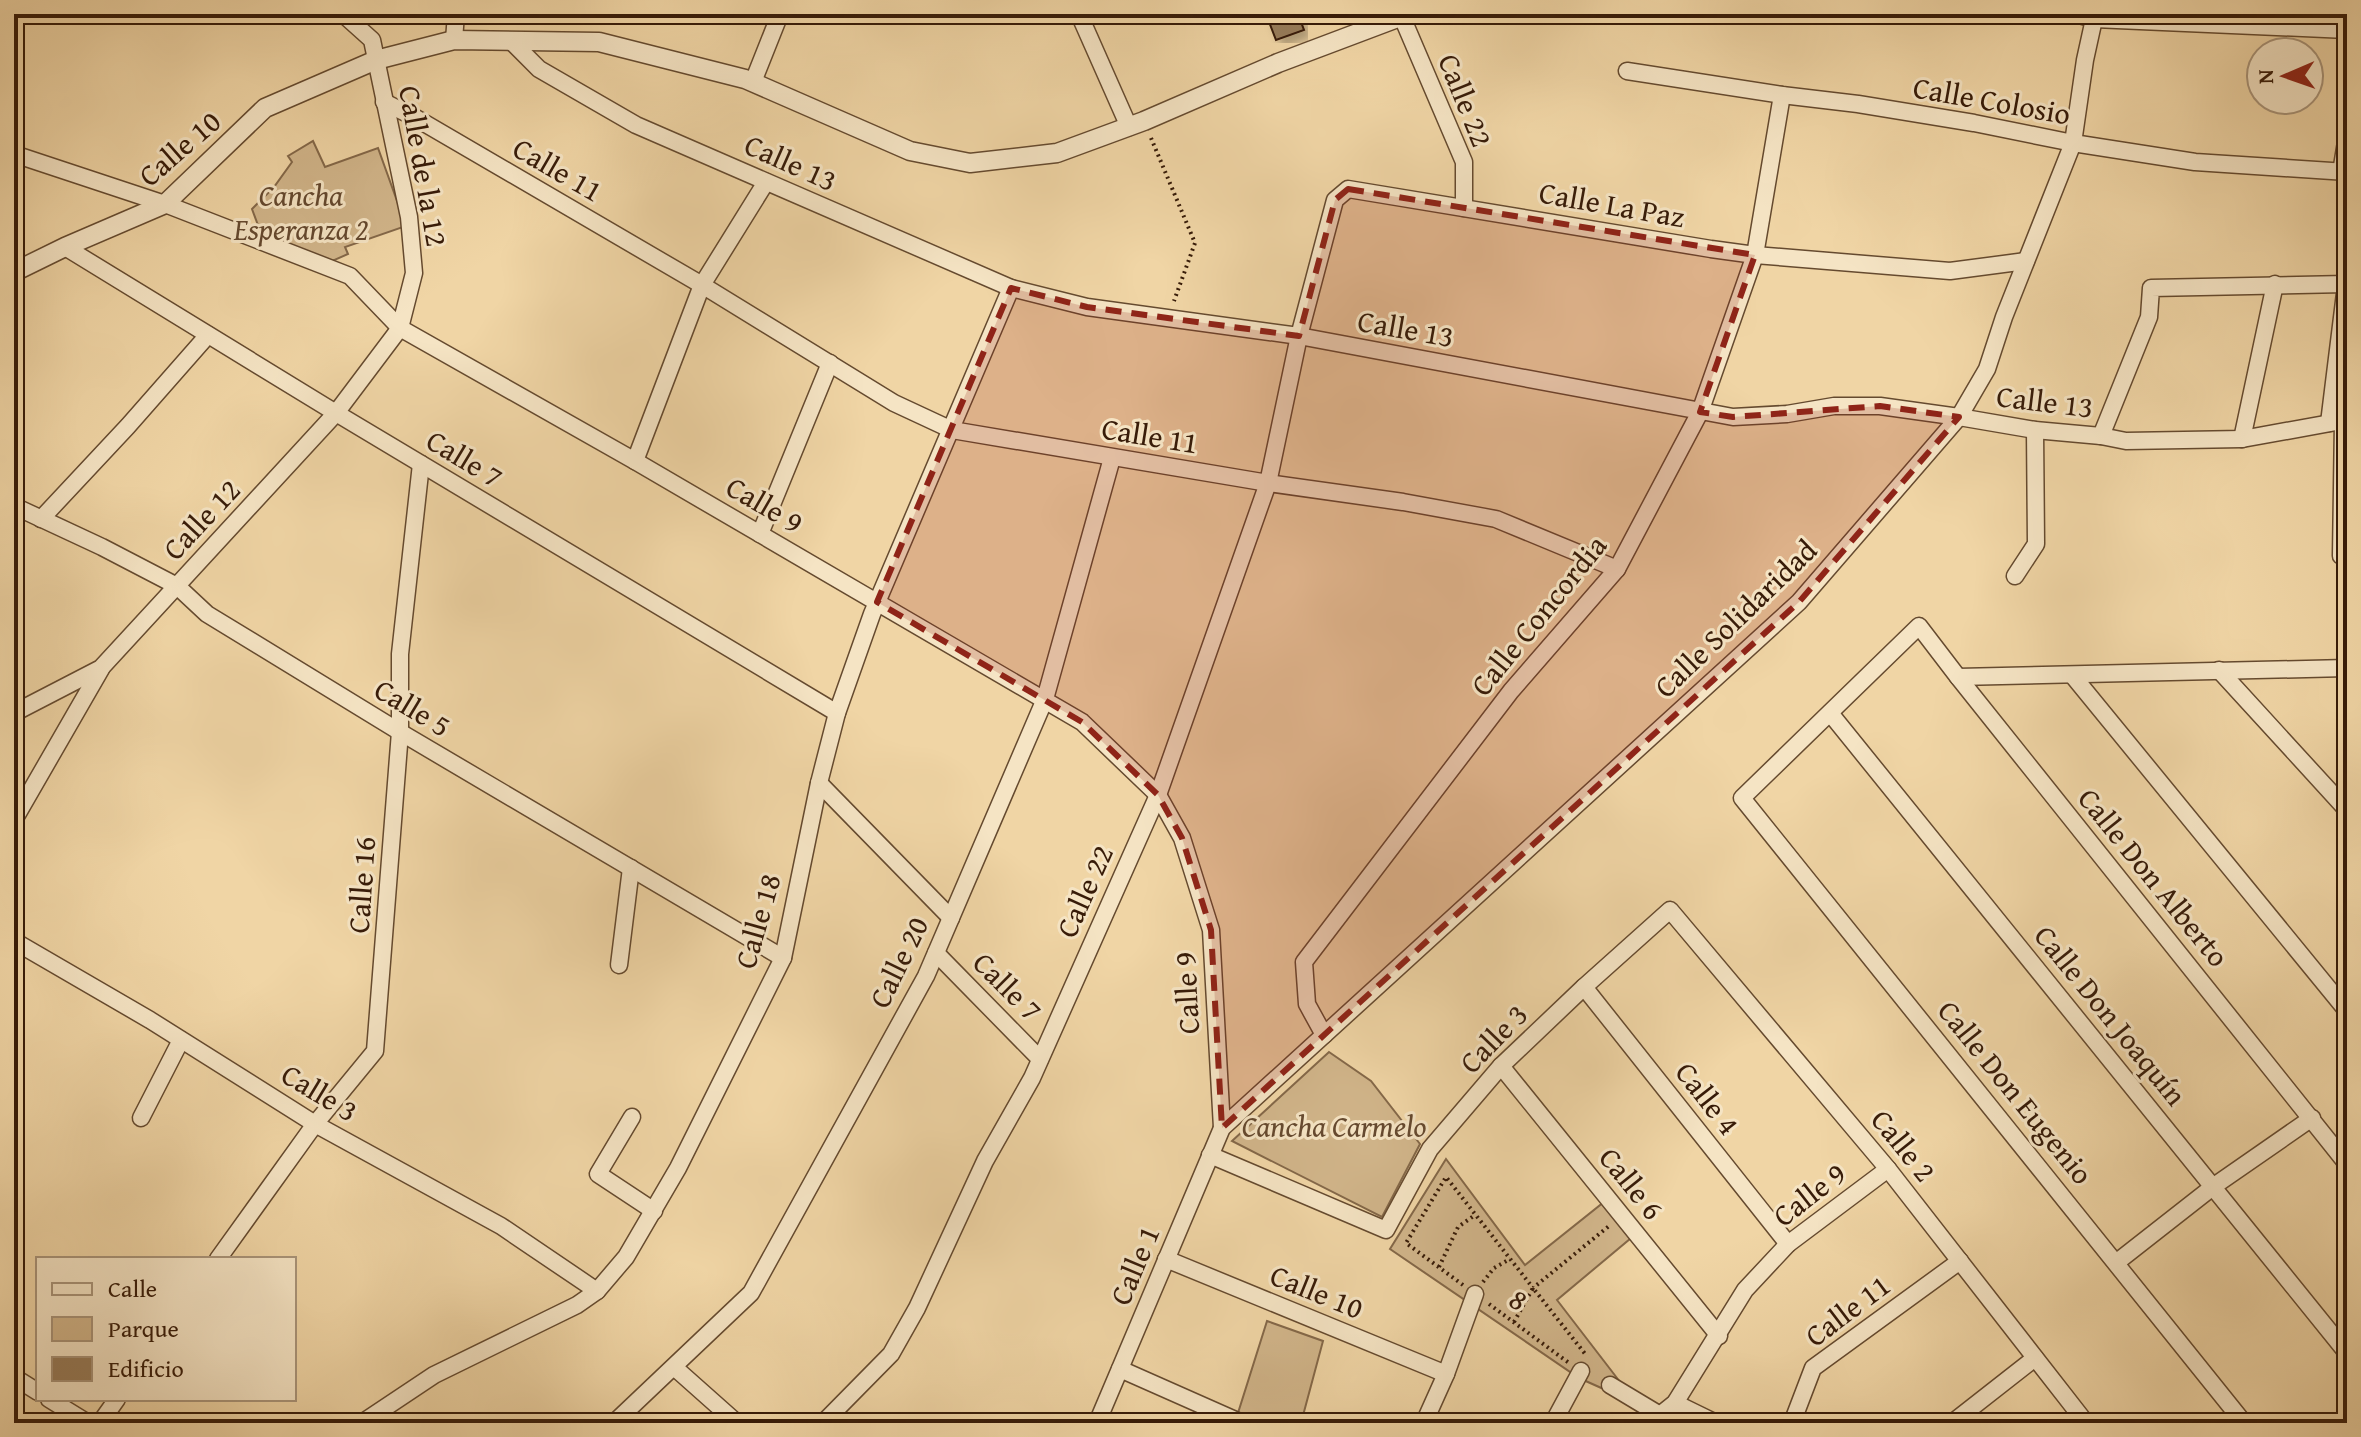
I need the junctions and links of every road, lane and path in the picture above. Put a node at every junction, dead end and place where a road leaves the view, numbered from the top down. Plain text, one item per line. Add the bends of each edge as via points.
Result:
1 (343, 14) edge
2 (456, 14) edge
3 (780, 14) edge
4 (1079, 14) edge
5 (2076, 14) edge
6 (1405, 15) edge
7 (2094, 19) junction
8 (2347, 30) edge
9 (454, 40) junction
10 (511, 41) junction
11 (376, 60) junction
12 (1627, 71) dead end
13 (753, 82) junction
14 (1782, 95) junction
15 (384, 102) junction
16 (1137, 124) junction
17 (2347, 136) edge
18 (2073, 143) junction
19 (14, 154) edge
20 (2344, 172) edge
21 (766, 182) junction
22 (165, 204) junction
23 (1464, 208) junction
24 (65, 247) junction
25 (1755, 255) junction
26 (2026, 261) junction
27 (14, 272) edge
28 (2347, 277) edge
29 (2275, 284) junction
30 (2346, 284) edge
31 (702, 285) junction
32 (1011, 288) junction
33 (2345, 313) edge
34 (1168, 318) junction
35 (400, 328) junction
36 (208, 335) junction
37 (1299, 336) junction
38 (830, 363) junction
39 (1700, 412) junction
40 (336, 413) junction
41 (1959, 417) junction
42 (2340, 422) edge
43 (952, 430) junction
44 (2035, 430) junction
45 (2101, 436) junction
46 (2242, 439) junction
47 (1112, 458) junction
48 (635, 461) junction
49 (421, 464) junction
50 (1268, 483) junction
51 (14, 506) edge
52 (41, 519) junction
53 (760, 534) junction
54 (2347, 555) edge
55 (1617, 569) junction
56 (2015, 576) dead end
57 (177, 586) junction
58 (877, 602) junction
59 (101, 668) junction
60 (2347, 668) edge
61 (2219, 670) junction
62 (2073, 676) junction
63 (1958, 677) junction
64 (1045, 699) junction
65 (14, 713) edge
66 (837, 713) junction
67 (1830, 713) junction
68 (400, 732) junction
69 (819, 783) junction
70 (1158, 795) junction
71 (2347, 810) edge
72 (14, 820) edge
73 (631, 868) junction
74 (1670, 910) joint
75 (951, 918) junction
76 (14, 941) edge
77 (936, 953) junction
78 (783, 958) junction
79 (619, 965) dead end
80 (1584, 987) junction
81 (2347, 1011) edge
82 (1324, 1035) junction
83 (181, 1040) junction
84 (1040, 1059) junction
85 (1501, 1066) junction
86 (632, 1117) dead end
87 (141, 1118) dead end
88 (2312, 1118) junction
89 (315, 1124) junction
90 (1222, 1128) junction
91 (1210, 1155) junction
92 (2347, 1164) edge
93 (1888, 1169) junction
94 (2214, 1186) junction
95 (654, 1211) junction
96 (1476, 1214) junction
97 (1622, 1215) junction
98 (1788, 1244) junction
99 (219, 1257) edge
100 (1166, 1259) junction
101 (1510, 1259) junction
102 (1960, 1261) junction
103 (2117, 1262) junction
104 (1439, 1267) junction
105 (1533, 1288) junction
106 (597, 1291) junction
107 (1475, 1294) junction
108 (1514, 1322) junction
109 (1719, 1336) junction
110 (2347, 1353) edge
111 (2035, 1358) junction
112 (1586, 1366) junction
113 (674, 1367) junction
114 (1120, 1369) junction
115 (1446, 1374) junction
116 (14, 1377) edge
117 (1610, 1385) dead end
118 (36, 1391) edge
119 (51, 1401) edge
120 (116, 1401) edge
121 (1675, 1403) junction
122 (70, 1418) edge
123 (1658, 1419) edge
124 (88, 1423) edge
125 (100, 1423) edge
126 (362, 1423) edge
127 (614, 1423) edge
128 (737, 1423) edge
129 (823, 1423) edge
130 (1097, 1423) edge
131 (1242, 1423) edge
132 (1424, 1423) edge
133 (1553, 1423) edge
134 (1716, 1423) edge
135 (1792, 1423) edge
136 (1952, 1423) edge
137 (2086, 1423) edge
138 (2244, 1423) edge

1 - 11 street via 372,40
2 - 9 street
3 - 13 street
4 - 16 street
5 - 7 street
6 - 16 street, Calle 10
6 - 23 street, Calle 22 via 1464,162
7 - 8 street
7 - 18 street, Calle Solidaridad
9 - 10 street, Calle 10
9 - 11 street, Calle 10
10 - 13 street, Calle 10 via 599,42
10 - 21 street, Calle 13 via 539,69 636,125
11 - 15 street, Calle de la 12
11 - 22 street, Calle 10 via 265,108
12 - 14 street, Calle Colosio
13 - 16 street, Calle 10 via 910,151 970,163 1057,153
14 - 18 street, Calle Colosio
14 - 25 street, Calle Concordia
15 - 31 street, Calle 11
15 - 35 street, Calle de la 12 via 412,231 414,273
16 - 34 path via 1195,243
17 - 20 street
18 - 20 street, Calle Colosio via 2195,162
18 - 26 street, Calle Solidaridad
19 - 22 street, Calle 9
21 - 31 street
21 - 32 street, Calle 13
22 - 24 street, Calle 10
22 - 35 street, Calle 9 via 350,276
23 - 25 street, Calle La Paz
23 - 37 street, Calle La Paz via 1348,189 1335,200
24 - 27 street, Calle 10
24 - 36 street, Calle 7
25 - 26 street, Calle La Paz via 1950,271
25 - 39 street, Calle Concordia
26 - 41 street, Calle Solidaridad via 1987,369
28 - 30 street
29 - 30 street
29 - 45 street via 2151,288 2149,317
29 - 46 street
30 - 33 street
31 - 38 street, Calle 11
31 - 48 street
32 - 34 street, Calle 13 via 1087,307
32 - 43 street, Calle 18
33 - 42 street
34 - 37 street, Calle 13
35 - 40 street, Calle 12
35 - 48 street, Calle 9
36 - 40 street, Calle 7
36 - 52 street
37 - 39 street, Calle 13
37 - 50 street, Calle 22
38 - 43 street, Calle 11 via 894,403
38 - 53 street
39 - 41 street, Calle 13 via 1733,417 1880,406
39 - 55 street, Calle Concordia
40 - 49 street, Calle 7
40 - 57 street, Calle 12
41 - 44 street, Calle 13
41 - 82 street, Calle Solidaridad via 1799,602
42 - 46 street, Calle 13
42 - 54 street via 2341,556
43 - 47 street, Calle 11
43 - 58 street, Calle 18
44 - 45 street, Calle 13
44 - 56 street via 2036,544
45 - 46 street, Calle 13 via 2126,441
47 - 50 street, Calle 11
47 - 64 street, Calle 20
48 - 53 street, Calle 9
49 - 66 street, Calle 7
49 - 68 street, Calle 16 via 400,654
50 - 55 street, Calle 11 via 1496,519
50 - 70 street, Calle 22
51 - 52 street, Calle 5
52 - 57 street, Calle 5
53 - 58 street, Calle 9
55 - 82 street, Calle Concordia via 1511,691 1304,962 1307,1004
57 - 59 street, Calle 12
57 - 68 street, Calle 5 via 207,614
58 - 64 street, Calle 9
58 - 66 street, Calle 18
59 - 65 street, Calle 12
59 - 72 street
60 - 61 street
61 - 62 street
61 - 71 street
62 - 63 street
62 - 81 street
63 - 67 street, Calle Don Alberto via 1919,626
63 - 88 street, Calle Don Alberto
64 - 70 street, Calle 9 via 1082,722
64 - 75 street, Calle 20
66 - 69 street, Calle 18
67 - 94 street, Calle Don Joaquín
67 - 103 street, Calle Don Eugenio via 1742,798
68 - 73 street, Calle 5
68 - 89 street, Calle 16 via 375,1051
69 - 75 street
69 - 78 street, Calle 18
70 - 84 street, Calle 22
70 - 90 street, Calle 9 via 1182,838 1211,930
73 - 78 street, Calle 5
73 - 79 street
74 - 80 street, Calle 3
74 - 93 street, Calle 2
75 - 77 street, Calle 20
76 - 83 street, Calle 3
77 - 84 street, Calle 7
77 - 113 street, Calle 20 via 751,1293
78 - 95 street, Calle 18
80 - 85 street, Calle 3
80 - 98 street, Calle 4
82 - 90 street, Calle Solidaridad
83 - 87 street
83 - 89 street, Calle 3
84 - 129 street, Calle 22 via 891,1354
85 - 91 street, Calle 3 via 1430,1149 1386,1230
85 - 97 street, Calle 6
86 - 95 street via 598,1174
88 - 92 street, Calle Don Alberto
88 - 94 street
89 - 99 street, Calle 16
89 - 106 street, Calle 3 via 501,1226
90 - 91 street, Calle 1
91 - 100 street, Calle 1
93 - 98 street, Calle 9
93 - 102 street, Calle 2
94 - 103 street
94 - 110 street, Calle Don Joaquín
95 - 106 street, Calle 18
96 - 101 path
96 - 104 path via 1458,1227
96 - 104 path, 8 via 1446,1177 1406,1243
97 - 105 path
97 - 109 street, Calle 6
98 - 109 street, Calle 9 via 1745,1290
100 - 114 street, Calle 1
100 - 115 street, Calle 10
101 - 105 path
101 - 107 path via 1494,1268
102 - 111 street, Calle 2
102 - 135 street, Calle 11 via 1813,1368
103 - 138 street, Calle Don Eugenio
104 - 107 path, 8
105 - 108 path
105 - 112 path
106 - 126 street, Calle 18 via 434,1375
107 - 108 path, 8
107 - 115 street
108 - 112 path, 8
109 - 121 street, Calle 9
111 - 136 street
111 - 137 street, Calle 2
112 - 133 street
113 - 127 street, Calle 20
113 - 128 street
114 - 130 street, Calle 1
114 - 131 street
115 - 132 street
116 - 118 street
117 - 123 street
119 - 122 street
120 - 125 street
121 - 123 street, Calle 9
121 - 134 street
122 - 124 street

